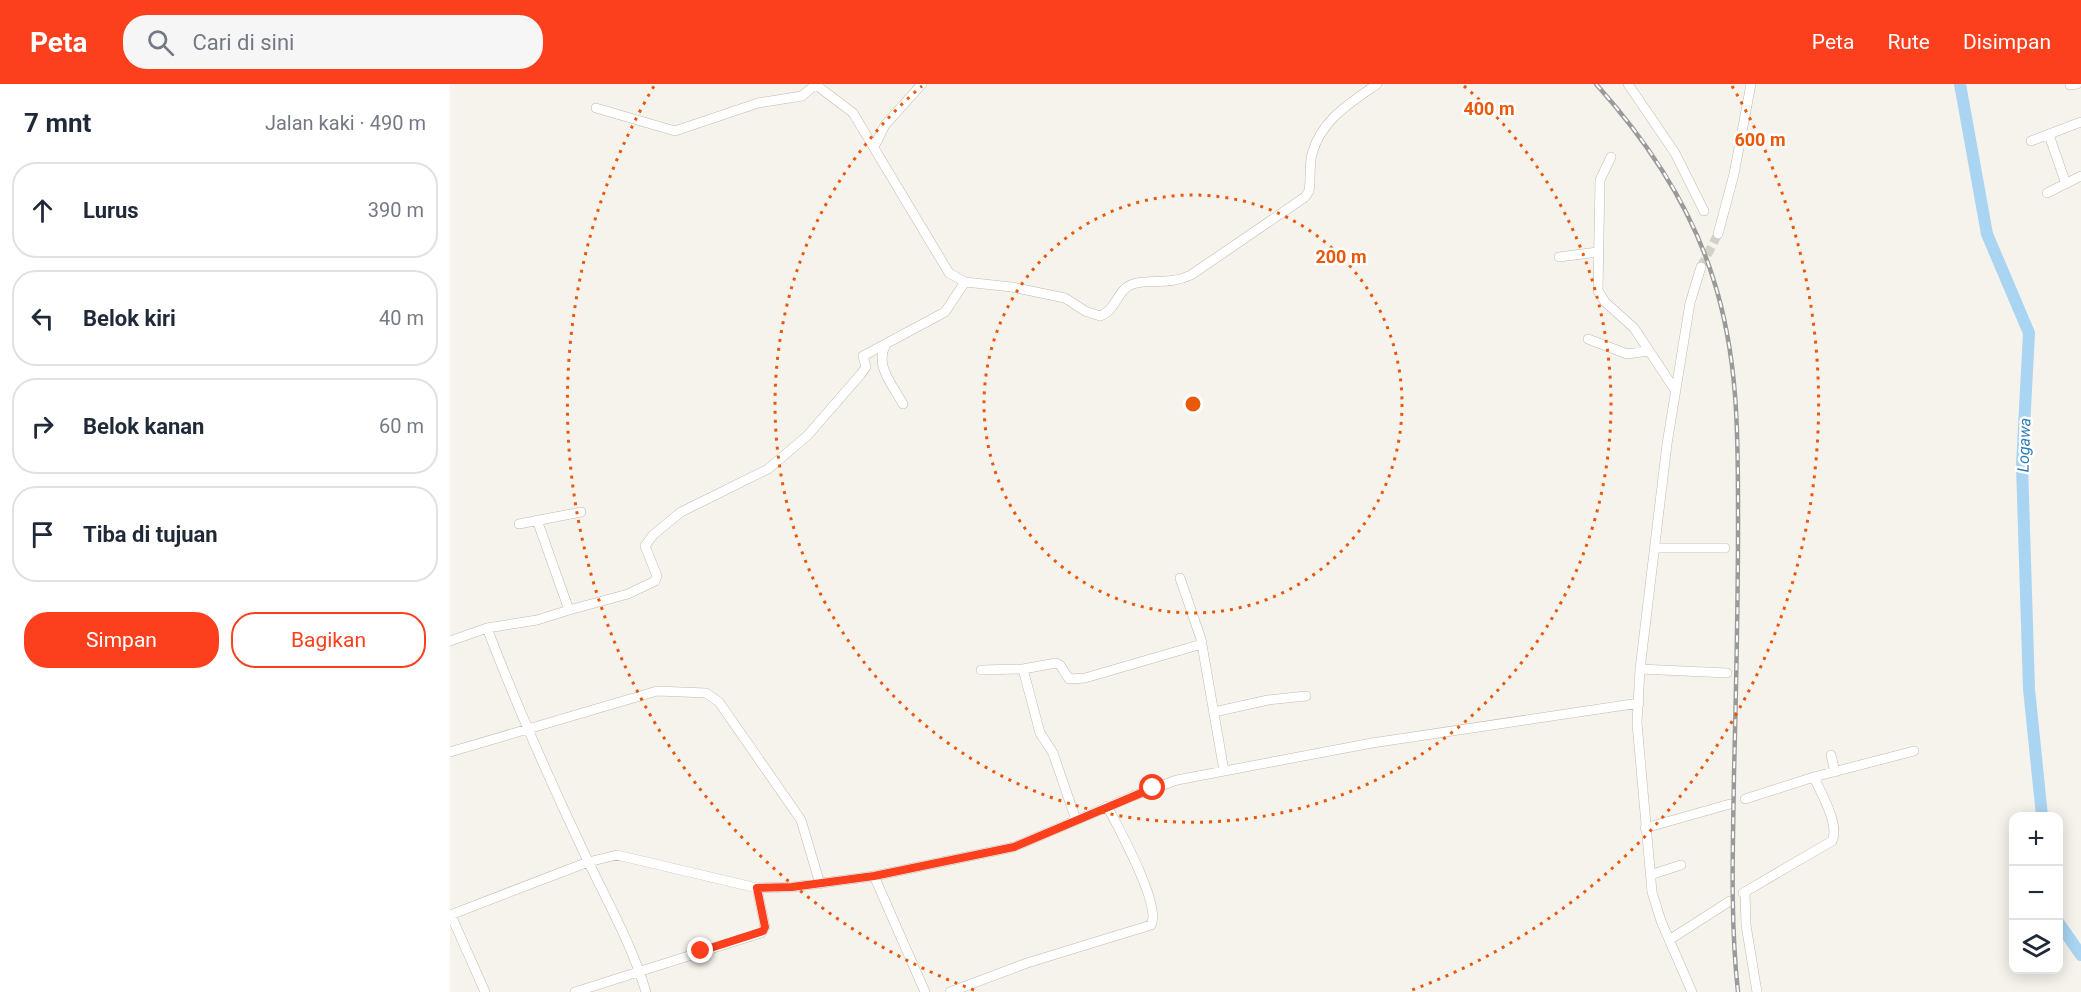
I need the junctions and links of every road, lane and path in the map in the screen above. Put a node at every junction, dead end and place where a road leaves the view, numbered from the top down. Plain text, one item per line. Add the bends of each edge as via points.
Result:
1 (816, 84) edge
2 (922, 84) edge
3 (1377, 84) edge
4 (1628, 84) edge
5 (1751, 84) edge
6 (596, 108) dead end
7 (2081, 122) edge
8 (2049, 135) junction
9 (2031, 141) dead end
10 (874, 147) junction
11 (1611, 157) dead end
12 (2081, 176) edge
13 (2066, 184) junction
14 (2047, 193) dead end
15 (1704, 210) dead end
16 (1718, 234) tunnel mouth
17 (1598, 252) junction
18 (1559, 257) dead end
19 (1701, 267) tunnel mouth
20 (965, 282) junction
21 (1588, 339) dead end
22 (886, 344) junction
23 (1649, 351) junction
24 (1675, 390) junction
25 (903, 404) dead end
26 (581, 512) dead end
27 (537, 520) junction
28 (519, 524) dead end
29 (1656, 548) junction
30 (1725, 548) dead end
31 (1180, 578) dead end
32 (569, 610) junction
33 (487, 628) junction
34 (450, 641) edge
35 (1202, 644) junction
36 (1023, 669) junction
37 (1640, 669) junction
38 (981, 670) dead end
39 (1727, 673) dead end
40 (1306, 696) dead end
41 (1639, 703) junction
42 (1214, 712) junction
43 (526, 728) junction
44 (1914, 751) dead end
45 (450, 752) edge
46 (1831, 755) dead end
47 (1224, 771) junction
48 (1835, 772) junction
49 (1814, 777) junction
50 (1745, 799) dead end
51 (1730, 804) dead end
52 (1107, 806) junction
53 (1076, 820) junction
54 (1646, 828) junction
55 (588, 862) junction
56 (1681, 865) dead end
57 (1650, 875) junction
58 (874, 876) junction
59 (820, 884) junction
60 (757, 888) junction
61 (1730, 901) dead end
62 (450, 915) edge
63 (1669, 940) junction
64 (639, 970) junction
65 (486, 992) edge
66 (575, 992) edge
67 (646, 992) edge
68 (925, 992) edge
69 (950, 992) edge
70 (1692, 992) edge
71 (1757, 992) edge

1 - 6 street via 802,96 748,105 675,131
1 - 10 street via 849,108
2 - 10 street via 885,125
3 - 20 street via 1337,113 1326,127 1313,152 1307,195 1191,275 1170,282 1131,284 1122,291 1112,310 1100,316 1065,298
4 - 15 street via 1656,122
5 - 16 street
7 - 8 street
8 - 9 street
8 - 13 street
10 - 20 street via 944,267
11 - 17 street via 1600,180
12 - 13 street
13 - 14 street
17 - 18 street
17 - 23 street via 1600,296 1634,328
19 - 24 street via 1690,303
20 - 22 street via 945,312
21 - 23 street via 1626,354
22 - 25 street via 881,363
22 - 32 street via 863,356 866,367 858,379 795,448 763,474 681,512 648,539 645,546 657,576 655,581 628,594
23 - 24 street
24 - 29 street
26 - 27 street
27 - 28 street
27 - 32 street
29 - 30 street
29 - 37 street
31 - 35 street
32 - 33 street
33 - 34 street
33 - 43 street
35 - 36 street via 1084,678 1069,678 1056,663
35 - 42 street
36 - 38 street
36 - 53 street via 1038,728 1053,753
37 - 39 street
37 - 41 street
40 - 42 street
41 - 47 street via 1372,743
41 - 54 street via 1637,723
42 - 47 street
43 - 45 street
43 - 55 street
43 - 59 street via 657,691 713,696 801,820
44 - 48 street
46 - 48 street
47 - 52 street via 1169,783
48 - 49 street
49 - 50 street
49 - 71 street via 1833,824 1832,841 1744,892
51 - 54 street
52 - 53 street
52 - 69 street via 1146,890 1154,916 1151,925 1027,963
53 - 58 street via 1014,847
54 - 57 street
55 - 60 street via 622,855
55 - 62 street
55 - 64 street
56 - 57 street
57 - 63 street via 1653,897
58 - 59 street
58 - 68 street
59 - 60 street
60 - 64 street via 765,927 761,933
61 - 63 street
62 - 65 street
63 - 70 street
64 - 66 street
64 - 67 street

